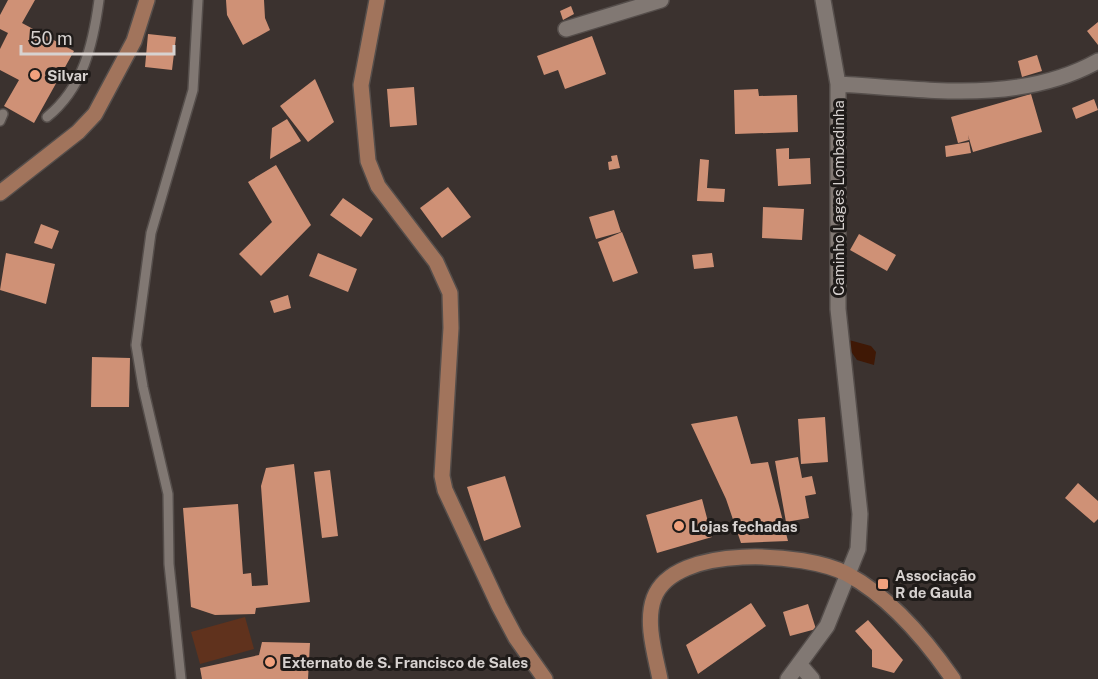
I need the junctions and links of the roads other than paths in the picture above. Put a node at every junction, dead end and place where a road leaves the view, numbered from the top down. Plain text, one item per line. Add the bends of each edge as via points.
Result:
1 (99, 0) edge
2 (147, 0) edge
3 (198, 0) edge
4 (377, 0) edge
5 (661, 0) edge
6 (823, 0) edge
7 (566, 29) dead end
8 (1098, 61) edge
9 (838, 84) junction
10 (47, 117) dead end
11 (0, 193) edge
12 (849, 575) junction
13 (800, 665) junction
14 (181, 679) edge
15 (545, 679) edge
16 (660, 679) edge
17 (788, 679) edge
18 (812, 679) edge
19 (953, 679) edge

1 - 10 lane via 89,54 64,104
2 - 11 main road via 134,41 95,114
3 - 14 lane via 193,90 151,233 136,345 168,494 169,564
4 - 15 main road via 361,85 368,161 378,186 436,262 450,293 442,476 445,490 499,606
5 - 7 street
6 - 9 street
8 - 9 street, Caminho Lages Lombadinha via 1077,72 1012,89
9 - 12 street, Caminho Lages Lombadinha via 838,309 860,514 858,549
12 - 13 street, Caminho Lages Lombadinha via 827,626
12 - 16 main road via 813,561 781,557 720,561 677,573 654,596 650,612
12 - 19 main road via 898,612
13 - 17 street, Caminho Lages Lombadinha
13 - 18 street

